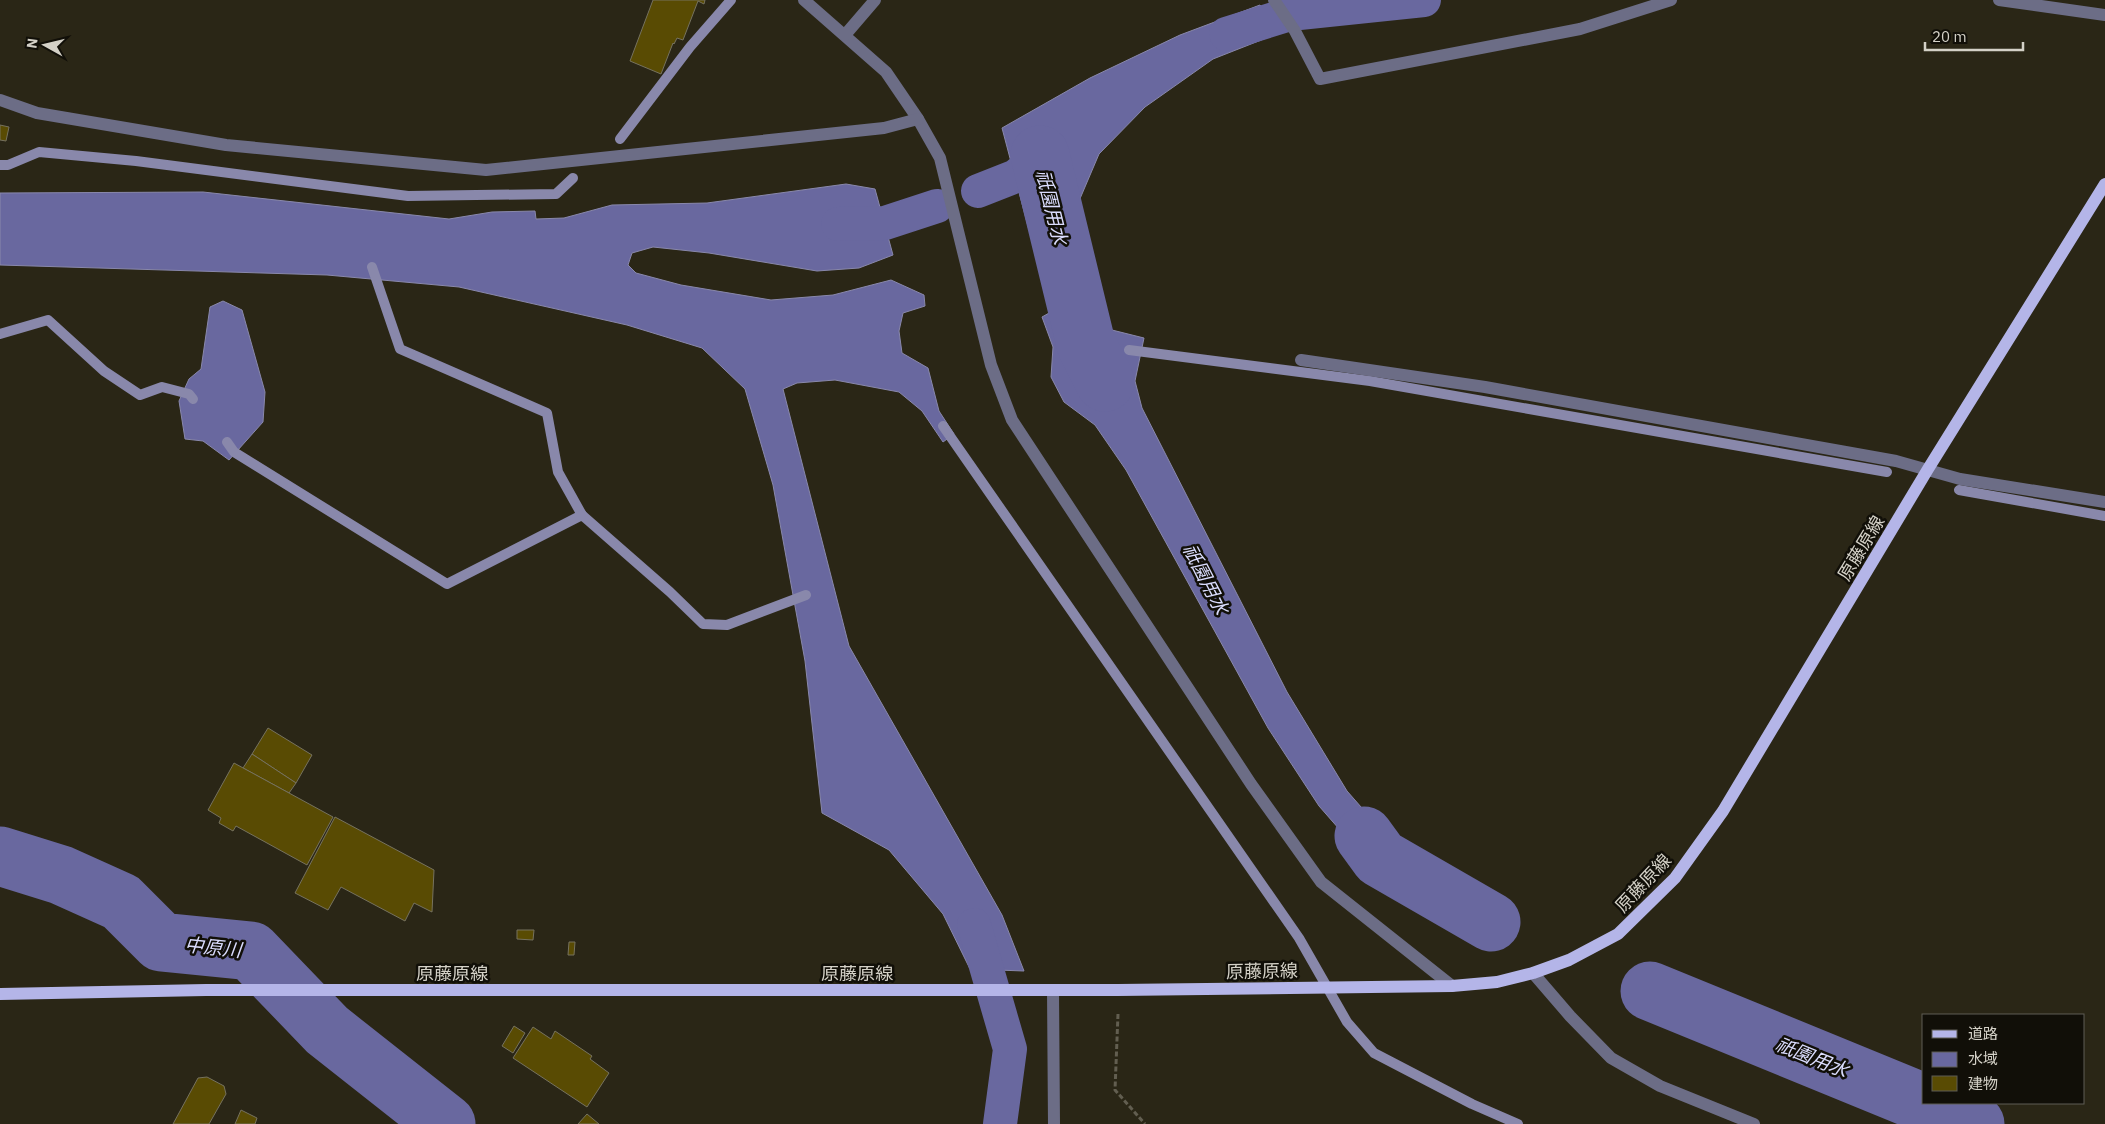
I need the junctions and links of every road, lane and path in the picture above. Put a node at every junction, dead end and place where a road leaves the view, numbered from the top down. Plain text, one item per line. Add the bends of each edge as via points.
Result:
1 (804, 0) edge
2 (875, 0) edge
3 (1671, 0) edge
4 (1999, 0) edge
5 (1275, 2) edge
6 (2105, 15) edge
7 (844, 35) junction
8 (0, 100) edge
9 (918, 119) junction
10 (2105, 184) edge
11 (1301, 360) dead end
12 (1928, 469) junction
13 (2105, 502) edge
14 (1533, 973) junction
15 (1452, 986) junction
16 (1053, 990) junction
17 (1118, 990) junction
18 (0, 994) edge
19 (1054, 1124) edge
20 (1145, 1124) edge
21 (1754, 1124) edge

1 - 7 street
2 - 7 street
3 - 5 street via 1580,29 1320,80 1295,31
4 - 6 street
7 - 9 street via 886,72
8 - 9 street via 37,113 226,144 486,170 884,128
9 - 15 street via 940,158 991,365 1012,420 1246,776 1321,882
10 - 12 main road, 原藤原線
11 - 12 street via 1485,387
12 - 13 street via 1960,479
12 - 14 main road, 原藤原線 via 1724,811 1675,878 1618,934 1569,960
14 - 15 main road, 原藤原線 via 1498,982
14 - 21 street via 1611,1058 1660,1086
15 - 17 main road, 原藤原線
16 - 17 main road, 原藤原線
16 - 18 main road, 原藤原線 via 206,990
16 - 19 street
17 - 20 path via 1115,1090

